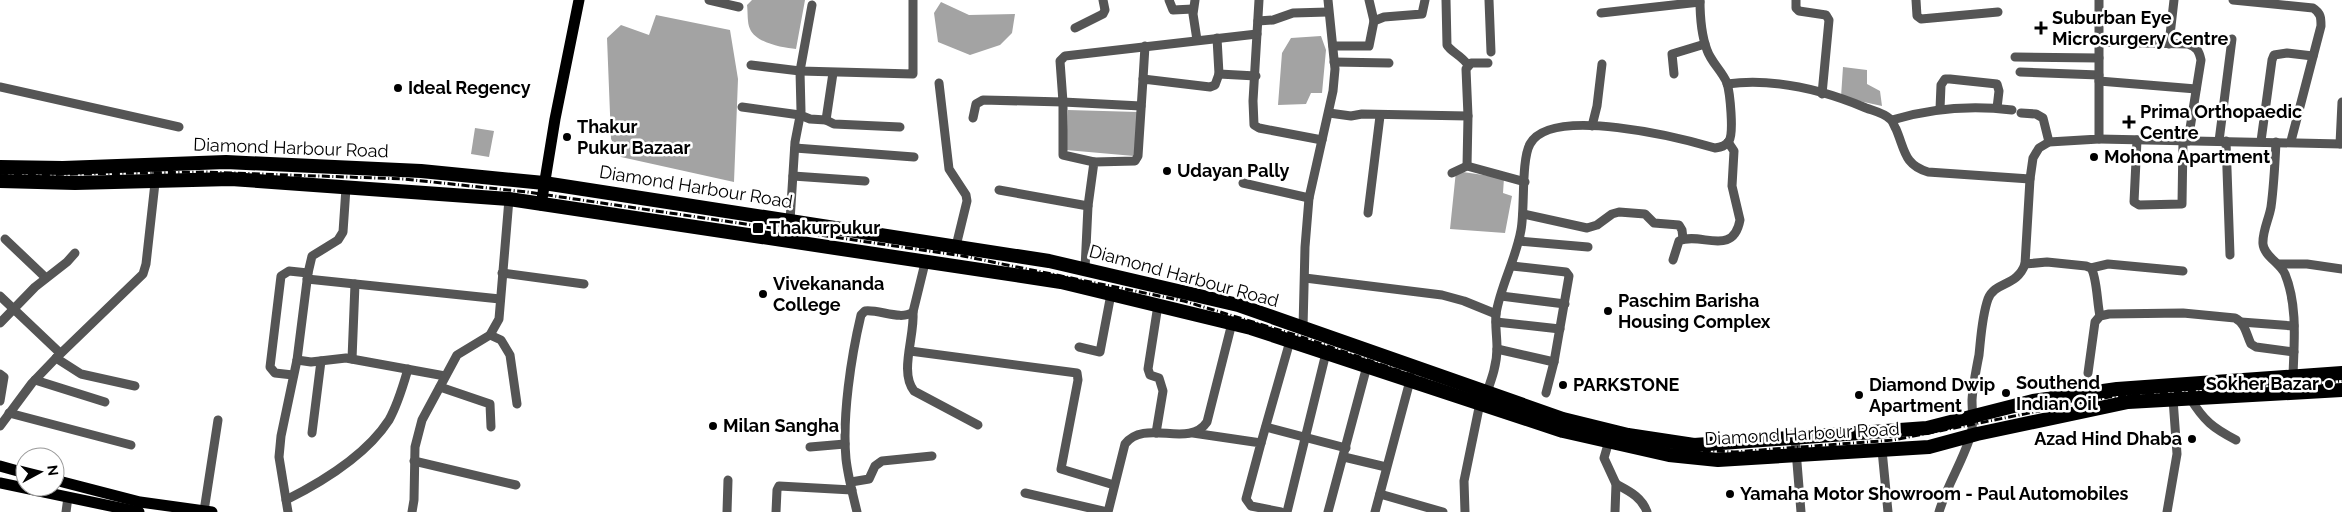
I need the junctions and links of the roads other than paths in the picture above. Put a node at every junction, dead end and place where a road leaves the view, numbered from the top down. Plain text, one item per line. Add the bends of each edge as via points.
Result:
1 (579, 0) edge
2 (709, 0) edge
3 (913, 0) edge
4 (1103, 0) edge
5 (1169, 0) edge
6 (1258, 0) edge
7 (1328, 0) edge
8 (1369, 0) edge
9 (1425, 0) edge
10 (1446, 0) edge
11 (1489, 0) edge
12 (1623, 0) edge
13 (1796, 0) edge
14 (1916, 0) edge
15 (2099, 0) edge
16 (2174, 0) edge
17 (2233, 0) edge
18 (1700, 1) edge
19 (812, 5) dead end
20 (1194, 5) edge
21 (739, 7) dead end
22 (1624, 10) junction
23 (1328, 12) junction
24 (1998, 12) dead end
25 (1601, 13) dead end
26 (1258, 21) junction
27 (1374, 21) junction
28 (1075, 28) dead end
29 (1258, 34) junction
30 (1217, 38) junction
31 (1197, 40) junction
32 (2232, 40) dead end
33 (2099, 42) junction
34 (1705, 44) junction
35 (2169, 44) junction
36 (1145, 46) junction
37 (1333, 46) junction
38 (1491, 52) dead end
39 (2313, 56) junction
40 (2015, 57) dead end
41 (2099, 58) junction
42 (1334, 62) junction
43 (1389, 63) dead end
44 (1488, 63) dead end
45 (1602, 64) dead end
46 (751, 65) dead end
47 (1468, 65) junction
48 (800, 71) junction
49 (2020, 72) dead end
50 (833, 73) junction
51 (1219, 74) junction
52 (1674, 74) dead end
53 (1256, 76) junction
54 (2099, 78) junction
55 (1143, 80) junction
56 (939, 83) dead end
57 (1727, 84) junction
58 (0, 87) edge
59 (2196, 89) junction
60 (1822, 94) junction
61 (1063, 102) junction
62 (2342, 102) edge
63 (1141, 106) junction
64 (742, 107) dead end
65 (1997, 108) junction
66 (1940, 109) junction
67 (1329, 113) junction
68 (800, 115) junction
69 (1380, 116) junction
70 (1468, 116) junction
71 (973, 118) dead end
72 (826, 120) junction
73 (1892, 120) junction
74 (1592, 126) junction
75 (179, 127) dead end
76 (900, 127) dead end
77 (2099, 139) junction
78 (1322, 140) junction
79 (2137, 140) junction
80 (2186, 141) junction
81 (2222, 141) junction
82 (1728, 142) junction
83 (2050, 142) junction
84 (2262, 142) junction
85 (2276, 142) junction
86 (2291, 142) junction
87 (2341, 144) edge
88 (794, 148) junction
89 (914, 157) dead end
90 (1094, 162) junction
91 (156, 165) junction
92 (1467, 166) junction
93 (0, 167) edge
94 (1452, 173) dead end
95 (793, 176) junction
96 (2030, 179) junction
97 (0, 181) edge
98 (156, 181) junction
99 (866, 181) dead end
100 (1524, 182) junction
101 (544, 183) junction
102 (1243, 183) dead end
103 (346, 188) junction
104 (999, 190) dead end
105 (1309, 198) junction
106 (509, 199) junction
107 (541, 205) junction
108 (1088, 206) junction
109 (1368, 213) dead end
110 (1523, 214) junction
111 (790, 221) junction
112 (870, 233) junction
113 (5, 239) dead end
114 (1683, 239) junction
115 (1519, 241) junction
116 (956, 246) junction
117 (1588, 247) dead end
118 (867, 252) junction
119 (75, 253) dead end
120 (2230, 255) dead end
121 (1673, 260) dead end
122 (925, 263) junction
123 (2025, 264) junction
124 (2278, 264) junction
125 (1512, 266) junction
126 (2091, 268) junction
127 (1085, 269) junction
128 (2342, 269) edge
129 (2183, 271) dead end
130 (502, 273) junction
131 (307, 276) junction
132 (46, 278) junction
133 (1305, 278) junction
134 (356, 284) junction
135 (584, 284) dead end
136 (1111, 294) junction
137 (0, 296) edge
138 (1502, 296) junction
139 (500, 298) junction
140 (1564, 304) junction
141 (1158, 305) junction
142 (13, 309) junction
143 (913, 312) junction
144 (1259, 312) junction
145 (2100, 316) junction
146 (1496, 318) junction
147 (2241, 322) junction
148 (0, 323) edge
149 (1232, 323) junction
150 (2294, 326) junction
151 (1303, 328) junction
152 (1254, 329) junction
153 (1560, 329) junction
154 (490, 335) junction
155 (1290, 341) junction
156 (1080, 347) dead end
157 (1497, 349) junction
158 (910, 351) junction
159 (2294, 352) junction
160 (1326, 353) junction
161 (58, 355) junction
162 (352, 359) junction
163 (297, 360) junction
164 (321, 361) junction
165 (1554, 362) junction
166 (1367, 366) junction
167 (1414, 366) junction
168 (408, 369) junction
169 (2088, 373) dead end
170 (2342, 373) edge
171 (0, 374) edge
172 (293, 375) junction
173 (445, 376) junction
174 (2293, 376) junction
175 (35, 380) junction
176 (1410, 380) junction
177 (135, 386) dead end
178 (440, 387) junction
179 (2342, 390) edge
180 (1546, 393) dead end
181 (1484, 398) junction
182 (2190, 398) junction
183 (2173, 399) junction
184 (0, 401) edge
185 (105, 402) dead end
186 (517, 404) dead end
187 (1974, 417) junction
188 (3, 420) edge
189 (218, 420) dead end
190 (978, 425) dead end
191 (491, 427) dead end
192 (1266, 427) junction
193 (312, 433) dead end
194 (1156, 433) junction
195 (1193, 433) junction
196 (1970, 436) junction
197 (1306, 438) junction
198 (1796, 438) junction
199 (2236, 440) dead end
200 (1609, 441) junction
201 (1261, 443) junction
202 (846, 444) junction
203 (131, 445) dead end
204 (810, 447) dead end
205 (1882, 450) junction
206 (1345, 452) junction
207 (1797, 455) junction
208 (932, 456) dead end
209 (414, 461) junction
210 (0, 466) edge
211 (1386, 467) junction
212 (15, 470) edge
213 (728, 480) dead end
214 (0, 483) edge
215 (65, 483) edge
216 (1616, 484) junction
217 (516, 485) dead end
218 (1114, 485) junction
219 (851, 486) junction
220 (1025, 493) dead end
221 (1380, 494) junction
222 (68, 497) junction
223 (286, 500) junction
224 (208, 511) edge
225 (66, 512) edge
226 (139, 512) edge
227 (288, 512) edge
228 (412, 512) edge
229 (727, 512) edge
230 (776, 512) edge
231 (857, 512) edge
232 (1107, 512) edge
233 (1281, 512) edge
234 (1287, 512) edge
235 (1328, 512) edge
236 (1375, 512) edge
237 (1442, 512) edge
238 (1465, 512) edge
239 (1615, 512) edge
240 (1647, 512) edge
241 (1801, 512) edge
242 (1888, 512) edge
243 (1939, 512) edge
244 (2167, 512) edge

1 - 101 main road
2 - 21 street
3 - 50 street via 913,74
4 - 28 street via 1105,10 1102,14
5 - 20 street via 1173,10
6 - 26 street
7 - 23 street
8 - 27 street
9 - 27 street via 1424,11 1418,15 1384,17
10 - 47 street via 1449,49 1461,55
11 - 38 street
12 - 22 street
13 - 60 street via 1799,12 1826,15 1829,20
14 - 24 street via 1917,16 1921,19
15 - 33 street
16 - 35 street
17 - 39 street via 2314,8 2321,18 2321,26
18 - 22 street
18 - 34 street
19 - 48 street
20 - 31 street
22 - 25 street
23 - 26 street via 1293,13
23 - 37 street
26 - 29 street
27 - 37 street via 1370,46
29 - 30 street
29 - 53 street
30 - 31 street
30 - 51 street
31 - 36 street
32 - 81 street
33 - 35 street
33 - 41 street
34 - 52 street via 1672,54
34 - 57 street
35 - 59 street via 2188,44 2200,52
36 - 55 street
36 - 61 street via 1062,58
37 - 42 street
39 - 84 street via 2274,55
39 - 86 street
40 - 41 street
41 - 54 street
42 - 43 street
42 - 67 street
44 - 47 street
45 - 74 street
46 - 48 street
47 - 70 street
48 - 50 street
48 - 68 street
49 - 54 street
50 - 72 street
51 - 53 street
51 - 55 street via 1215,85 1210,87
53 - 78 street via 1254,125
54 - 59 street
54 - 77 street
55 - 63 street
56 - 116 street via 949,169 967,201
57 - 60 street via 1763,82
57 - 82 street via 1731,126
58 - 75 street
59 - 80 street
60 - 73 street via 1858,104
61 - 63 street
61 - 71 street via 983,100 976,104
61 - 90 street via 1063,155
62 - 87 street
63 - 90 street via 1138,156 1134,161
64 - 68 street
65 - 66 street
65 - 66 street via 1997,84 1950,79 1942,82
65 - 83 street via 2043,118
66 - 73 street
67 - 69 street
67 - 78 street
68 - 72 street
68 - 88 street
69 - 70 street
69 - 109 street
70 - 92 street
72 - 76 street via 834,124
73 - 96 street via 1907,158 1916,168 1928,172
74 - 82 street via 1635,130 1715,148
74 - 100 street via 1563,126 1537,136 1530,144
77 - 79 street
77 - 83 street
78 - 105 street
79 - 80 street
79 - 80 street via 2134,202 2139,205 2182,204
80 - 81 street
81 - 84 street
81 - 120 street
82 - 114 street via 1734,151 1732,186 1739,226 1722,242
83 - 96 street via 2039,148 2033,158
84 - 85 street
85 - 86 street
85 - 124 street via 2271,206 2263,246
86 - 87 street
88 - 89 street
88 - 95 street
90 - 108 street
91 - 93 highway, Diamond Harbour Road
91 - 98 street
91 - 101 highway, Diamond Harbour Road via 226,162 421,171
92 - 94 street
92 - 100 street
95 - 99 street
95 - 111 street
96 - 123 street
97 - 98 highway, Diamond Harbour Road
98 - 103 highway, Diamond Harbour Road via 231,180
98 - 161 street via 142,274
100 - 110 street
101 - 107 main road
101 - 111 highway, Diamond Harbour Road
102 - 105 street
103 - 106 highway, Diamond Harbour Road
103 - 131 street via 343,232 338,240 312,256
104 - 108 street
105 - 133 street via 1304,247
106 - 107 highway, Diamond Harbour Road
106 - 130 street
107 - 118 highway, Diamond Harbour Road
108 - 127 street
110 - 114 street via 1588,228 1612,214 1641,214 1654,223 1679,225
110 - 115 street
111 - 112 highway, Diamond Harbour Road
112 - 116 highway, Diamond Harbour Road
112 - 118 highway
113 - 132 street
114 - 121 street via 1677,245
115 - 117 street
115 - 125 street
116 - 127 highway, Diamond Harbour Road
118 - 122 highway, Diamond Harbour Road
119 - 132 street
122 - 136 highway, Diamond Harbour Road via 1061,282
122 - 143 street
123 - 126 street via 2047,262
123 - 187 street via 2016,280 1990,295 1985,308 1972,400
124 - 128 street
124 - 150 street via 2289,287
125 - 138 street
125 - 140 street via 1566,272 1569,276
126 - 129 street via 2108,264
126 - 145 street
127 - 144 highway, Diamond Harbour Road
130 - 135 street
130 - 139 street
131 - 134 street
131 - 163 street
131 - 172 street via 289,271 280,276 270,367 275,373
132 - 142 street
133 - 146 street via 1442,295 1464,301
133 - 151 street
134 - 139 street
134 - 162 street
136 - 141 highway, Diamond Harbour Road
136 - 156 street via 1100,352
137 - 142 street
138 - 140 street
138 - 146 street
139 - 154 street via 499,319
140 - 153 street
141 - 149 highway, Diamond Harbour Road
141 - 194 street via 1148,369 1162,386
142 - 148 street
142 - 161 street
143 - 158 street
143 - 202 street via 902,315 871,310 861,315 846,418
144 - 151 highway, Diamond Harbour Road
144 - 152 highway
145 - 147 street via 2183,313
145 - 169 street via 2095,322
146 - 153 street
146 - 157 street
147 - 150 street
147 - 159 street via 2251,344 2256,347
149 - 152 highway, Diamond Harbour Road
149 - 195 street via 1207,422
150 - 159 street
151 - 167 highway, Diamond Harbour Road
152 - 155 highway, Diamond Harbour Road
153 - 165 street
154 - 173 street via 457,355
154 - 186 street via 501,340 510,355
155 - 160 highway, Diamond Harbour Road
155 - 192 street
157 - 165 street
157 - 181 street via 1494,372
158 - 190 street via 907,375 908,384 914,391
158 - 218 street via 1077,373 1060,469
159 - 174 street
160 - 166 highway, Diamond Harbour Road
160 - 197 street
161 - 175 street
161 - 177 street via 81,374
162 - 164 street
162 - 168 street
163 - 164 street
163 - 172 street
164 - 193 street
165 - 180 street
166 - 176 highway, Diamond Harbour Road
166 - 206 street
167 - 176 street
167 - 181 highway, Diamond Harbour Road
168 - 173 street
168 - 223 street via 396,405 372,441 325,479
170 - 174 highway, Diamond Harbour Road
171 - 184 street via 4,377
172 - 223 street via 279,457
173 - 178 street
174 - 187 highway, Diamond Harbour Road via 2117,389 2033,401
175 - 185 street
175 - 188 street
176 - 181 highway, Diamond Harbour Road
176 - 211 street
178 - 191 street via 490,404
178 - 209 street via 417,433
179 - 182 highway, Diamond Harbour Road
181 - 198 highway, Diamond Harbour Road via 1628,435 1694,445
181 - 200 highway, Diamond Harbour Road via 1563,431
181 - 238 street via 1464,481
182 - 183 highway, Diamond Harbour Road
182 - 199 street via 2214,429
183 - 196 highway, Diamond Harbour Road via 2128,402
183 - 244 street via 2177,454
187 - 196 street
187 - 198 highway, Diamond Harbour Road via 1927,428
188 - 203 street
189 - 224 street
192 - 197 street
192 - 201 street
194 - 195 street
194 - 218 street via 1129,438
195 - 201 street
196 - 205 highway, Diamond Harbour Road via 1929,447
196 - 243 street
197 - 206 street
197 - 234 street
198 - 207 street
200 - 207 highway, Diamond Harbour Road via 1669,455 1718,460
200 - 216 street via 1604,458
201 - 233 street via 1246,500 1251,506
202 - 204 street
202 - 219 street
205 - 207 highway, Diamond Harbour Road
205 - 242 street
206 - 211 street
206 - 235 street
207 - 241 street
208 - 219 street via 882,461 875,466 869,479
209 - 217 street
209 - 228 street
210 - 212 main road
211 - 221 street
213 - 229 street
214 - 222 main road
215 - 224 main road via 140,502
216 - 239 street
216 - 240 street via 1638,497
218 - 232 street
219 - 230 street via 779,486
219 - 231 street
220 - 232 street
221 - 236 street
221 - 237 street
222 - 225 street
222 - 226 main road
223 - 227 street

